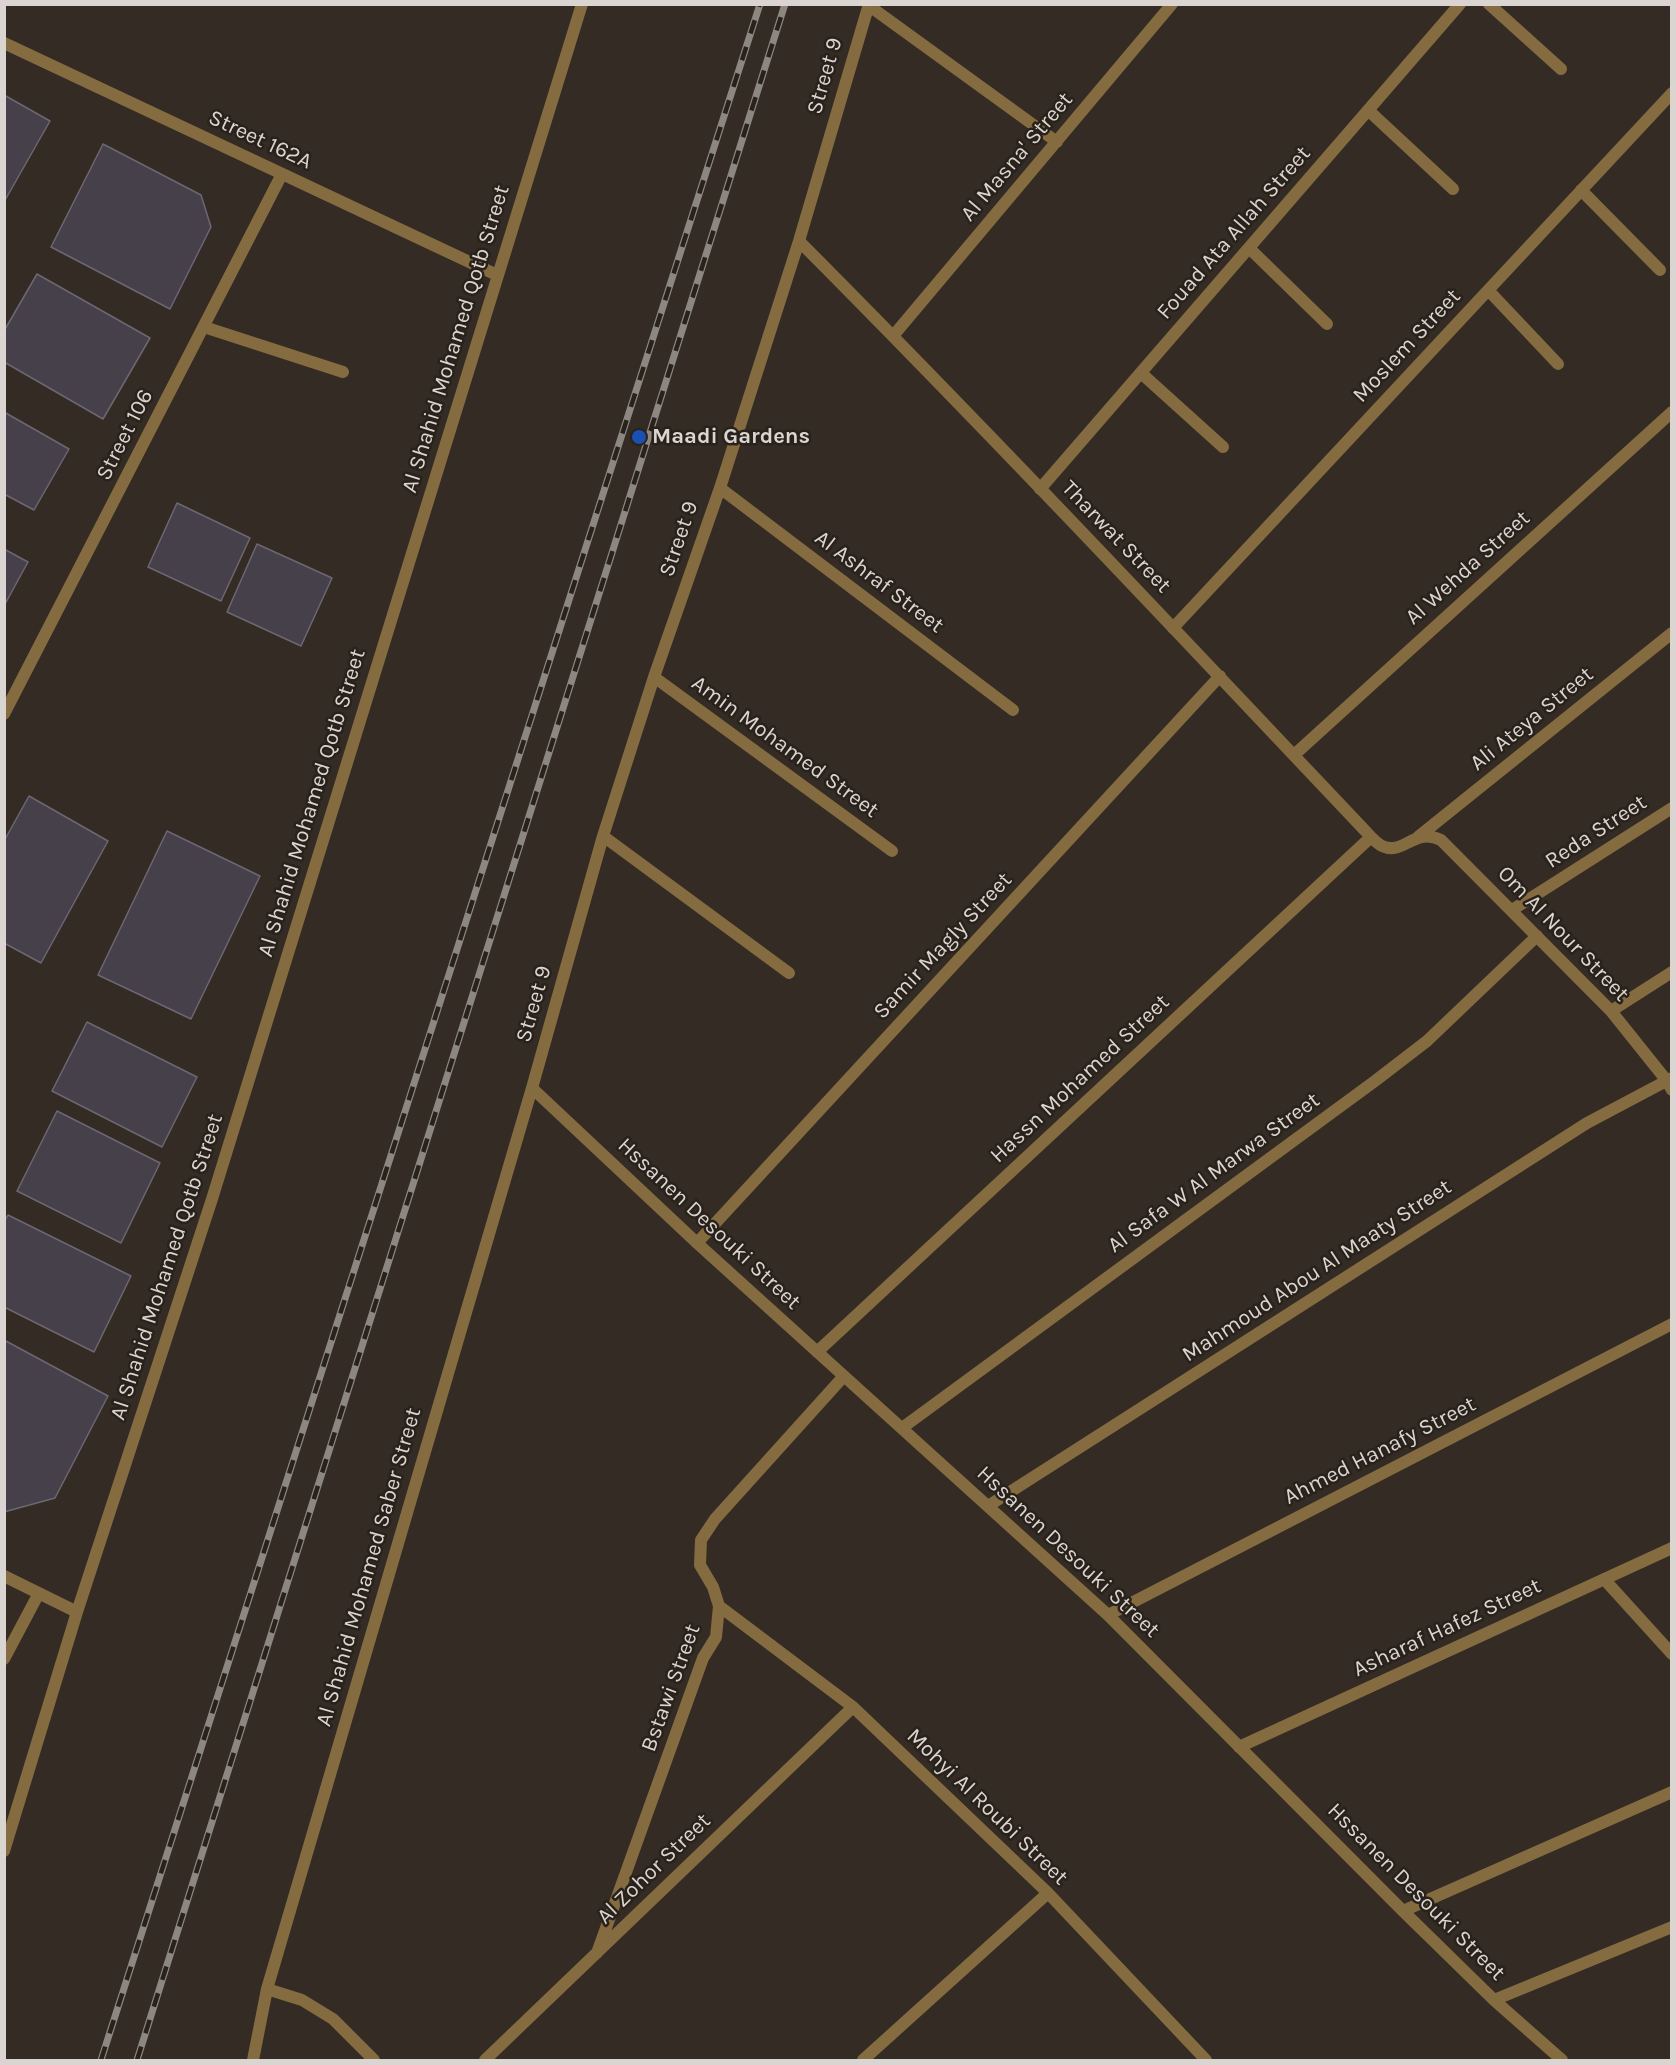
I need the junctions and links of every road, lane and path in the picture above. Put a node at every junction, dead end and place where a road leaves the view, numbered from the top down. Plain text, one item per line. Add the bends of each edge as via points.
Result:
1 (582, 4) edge
2 (1172, 4) edge
3 (1460, 4) edge
4 (1489, 4) edge
5 (868, 5) edge
6 (4, 43) edge
7 (1561, 69) dead end
8 (1671, 93) edge
9 (1368, 110) junction
10 (1057, 142) junction
11 (282, 174) junction
12 (1453, 189) dead end
13 (1581, 190) junction
14 (799, 241) junction
15 (1249, 248) junction
16 (1660, 270) dead end
17 (497, 275) junction
18 (1488, 290) junction
19 (1327, 324) dead end
20 (204, 327) junction
21 (894, 336) junction
22 (1558, 364) dead end
23 (344, 372) dead end
24 (1141, 373) junction
25 (1671, 412) edge
26 (1223, 447) dead end
27 (720, 488) junction
28 (1040, 489) junction
29 (1173, 628) junction
30 (1671, 633) edge
31 (654, 676) junction
32 (1220, 676) junction
33 (1012, 710) dead end
34 (4, 714) edge
35 (1294, 755) junction
36 (1671, 808) edge
37 (603, 836) junction
38 (1371, 837) junction
39 (1413, 840) junction
40 (892, 851) dead end
41 (1512, 910) junction
42 (1537, 936) junction
43 (1671, 972) edge
44 (789, 973) dead end
45 (1611, 1011) junction
46 (1670, 1083) edge
47 (532, 1088) junction
48 (697, 1244) junction
49 (1671, 1324) edge
50 (817, 1352) junction
51 (844, 1376) junction
52 (902, 1428) junction
53 (988, 1506) junction
54 (1671, 1548) edge
55 (4, 1576) edge
56 (1604, 1579) junction
57 (39, 1593) junction
58 (719, 1606) junction
59 (77, 1612) junction
60 (1108, 1615) junction
61 (1671, 1654) edge
62 (4, 1659) edge
63 (853, 1707) junction
64 (1239, 1747) junction
65 (1671, 1791) edge
66 (4, 1851) edge
67 (1048, 1893) junction
68 (1403, 1911) junction
69 (1671, 1927) edge
70 (597, 1953) junction
71 (267, 1989) junction
72 (1494, 2000) junction
73 (253, 2061) edge
74 (374, 2061) edge
75 (485, 2061) edge
76 (863, 2061) edge
77 (1206, 2061) edge
78 (1562, 2061) edge

1 - 17 street, Al Shahid Mohamed Qotb Street
2 - 10 street, Al Masna' Street
3 - 9 street, Fouad Ata Allah Street
4 - 7 street
5 - 10 street
5 - 14 street, Street 9
6 - 11 street, Street 162A
8 - 13 street, Moslem Street
9 - 12 street
9 - 15 street, Fouad Ata Allah Street
10 - 21 street, Al Masna' Street
11 - 17 street, Street 162A
11 - 20 street, Street 106
13 - 16 street
13 - 18 street, Moslem Street
14 - 21 street, Tharwat Street
14 - 27 street, Street 9
15 - 19 street
15 - 24 street, Fouad Ata Allah Street
17 - 59 street, Al Shahid Mohamed Qotb Street via 212,1199
18 - 22 street
18 - 29 street, Moslem Street
20 - 23 street
20 - 34 street, Street 106
21 - 28 street, Tharwat Street
24 - 26 street
24 - 28 street, Fouad Ata Allah Street
25 - 35 street, Al Wehda Street
27 - 31 street, Street 9
27 - 33 street, Al Ashraf Street
28 - 29 street, Tharwat Street
29 - 32 street, Tharwat Street
30 - 39 street, Ali Ateya Street
31 - 37 street, Street 9
31 - 40 street, Amin Mohamed Street
32 - 35 street, Tharwat Street
32 - 48 street, Samir Magly Street
35 - 38 street, Tharwat Street
36 - 41 street, Reda Street
37 - 44 street
37 - 47 street, Street 9
38 - 39 street, Tharwat Street via 1383,846 1397,847
38 - 50 street, Hassn Mohamed Street
39 - 41 street, Om Al Nour Street via 1430,835 1440,840
41 - 42 street, Om Al Nour Street
42 - 45 street, Om Al Nour Street
42 - 52 street, Al Safa W Al Marwa Street via 1427,1041
43 - 45 street
45 - 46 street, Om Al Nour Street
46 - 53 street, Mahmoud Abou Al Maaty Street via 1587,1123
47 - 48 street, Hssanen Desouki Street
47 - 71 street, Al Shahid Mohamed Saber Street
48 - 50 street, Hssanen Desouki Street
49 - 60 street, Ahmed Hanafy Street
50 - 51 street, Hssanen Desouki Street
51 - 52 street, Hssanen Desouki Street
51 - 58 street, Bstawi Street via 715,1519 701,1540 700,1565
52 - 53 street, Hssanen Desouki Street
53 - 60 street, Hssanen Desouki Street
54 - 56 street, Asharaf Hafez Street
55 - 57 street
56 - 61 street
56 - 64 street, Asharaf Hafez Street
57 - 59 street
57 - 62 street
58 - 63 street, Mohyi Al Roubi Street
58 - 70 street, Bstawi Street via 716,1637 703,1658
59 - 66 street, Al Shahid Mohamed Qotb Street
60 - 64 street, Hssanen Desouki Street
63 - 67 street, Mohyi Al Roubi Street
63 - 70 street, Al Zohor Street
64 - 68 street, Hssanen Desouki Street
65 - 68 street
67 - 76 street
67 - 77 street, Mohyi Al Roubi Street
68 - 72 street, Hssanen Desouki Street
69 - 72 street
70 - 75 street, Al Zohor Street
71 - 73 street, Al Shahid Mohamed Saber Street
71 - 74 street via 302,2000 333,2019
72 - 78 street, Hssanen Desouki Street

